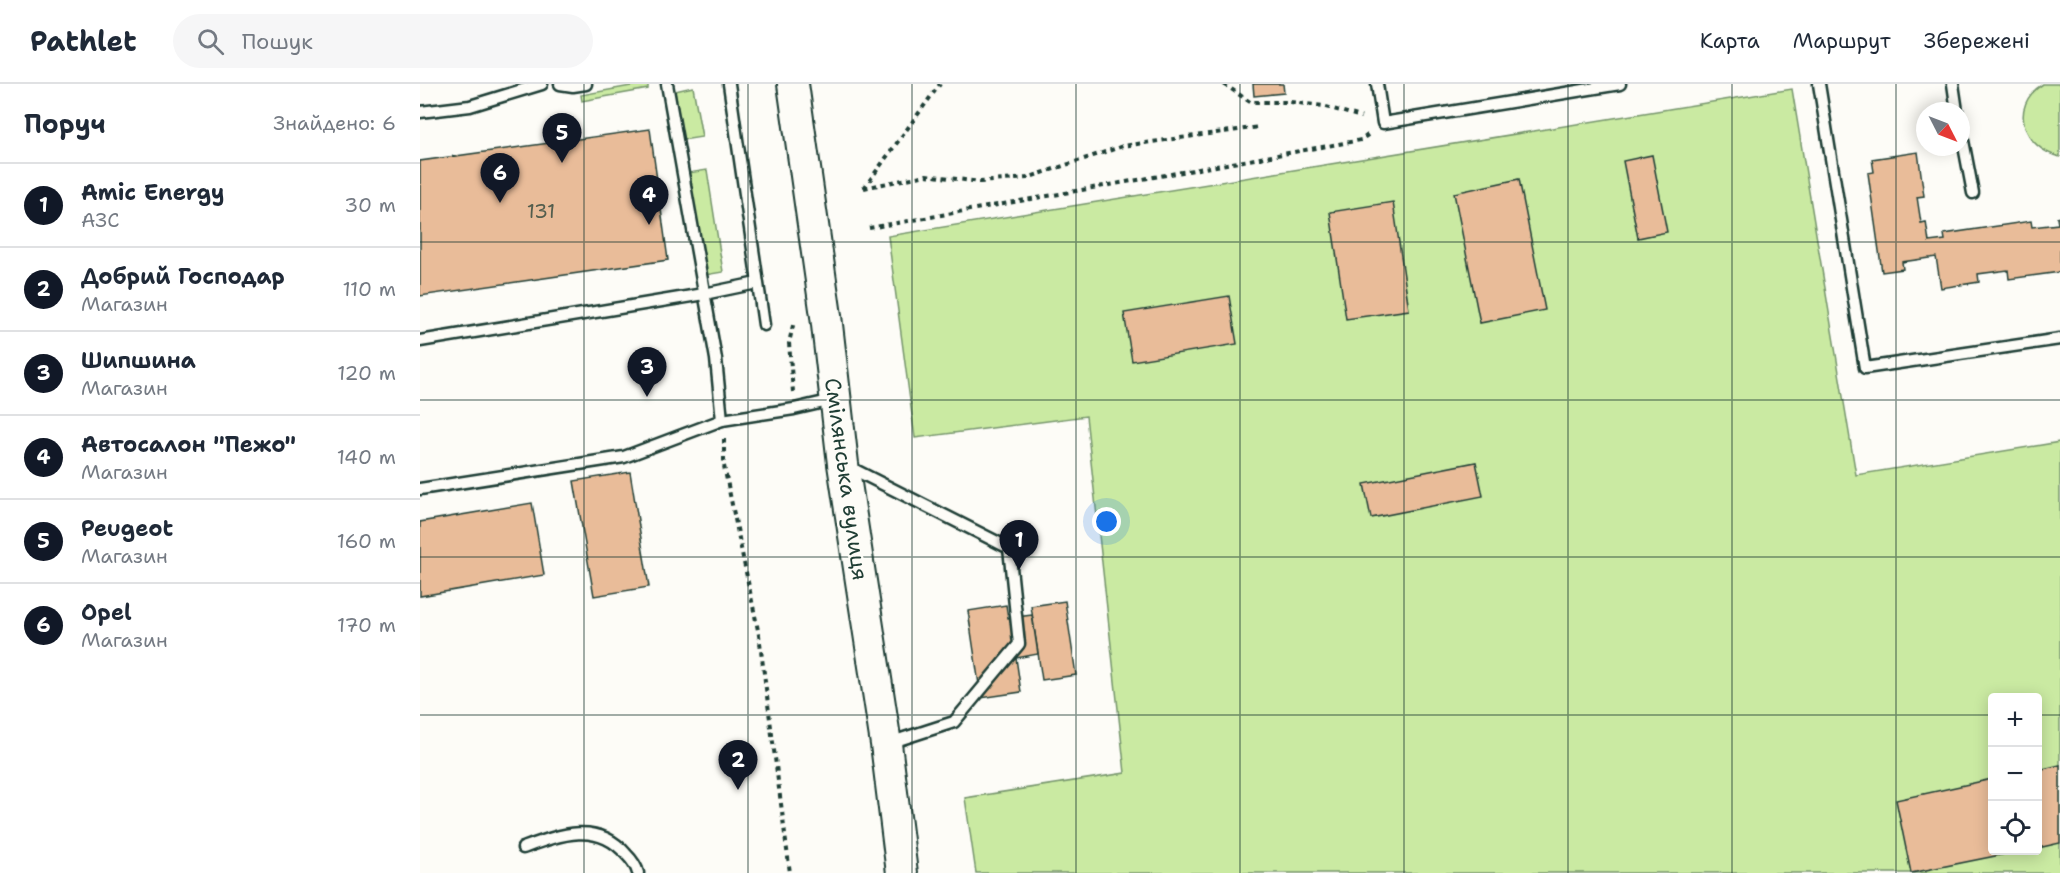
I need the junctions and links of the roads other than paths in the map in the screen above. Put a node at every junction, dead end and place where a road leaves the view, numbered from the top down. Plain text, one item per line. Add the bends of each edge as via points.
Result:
1 (542, 84) edge
2 (560, 84) edge
3 (586, 84) edge
4 (667, 84) edge
5 (729, 84) edge
6 (794, 84) edge
7 (1377, 84) edge
8 (1620, 84) edge
9 (1819, 84) edge
10 (1953, 84) edge
11 (1956, 102) edge
12 (420, 112) edge
13 (1966, 156) edge
14 (1973, 193) dead end
15 (757, 283) junction
16 (704, 294) junction
17 (764, 325) dead end
18 (2060, 339) edge
19 (420, 341) edge
20 (836, 399) junction
21 (722, 420) junction
22 (843, 464) junction
23 (420, 489) edge
24 (886, 744) junction
25 (524, 848) dead end
26 (638, 873) edge
27 (902, 873) edge

1 - 12 lane via 470,106
2 - 3 lane
4 - 16 lane
5 - 15 lane
6 - 20 main road, Смілянська вулиця
7 - 8 lane via 1383,123
9 - 18 lane via 1865,368
10 - 11 lane
13 - 14 lane
15 - 16 lane
15 - 17 lane
16 - 19 lane
16 - 21 lane
20 - 21 lane
20 - 22 main road, Смілянська вулиця
21 - 23 lane via 624,457
22 - 24 main road, Смілянська вулиця
22 - 24 lane via 1009,548 1020,644 954,722
24 - 27 main road, Смілянська вулиця
25 - 26 lane via 562,834 599,834 620,847

